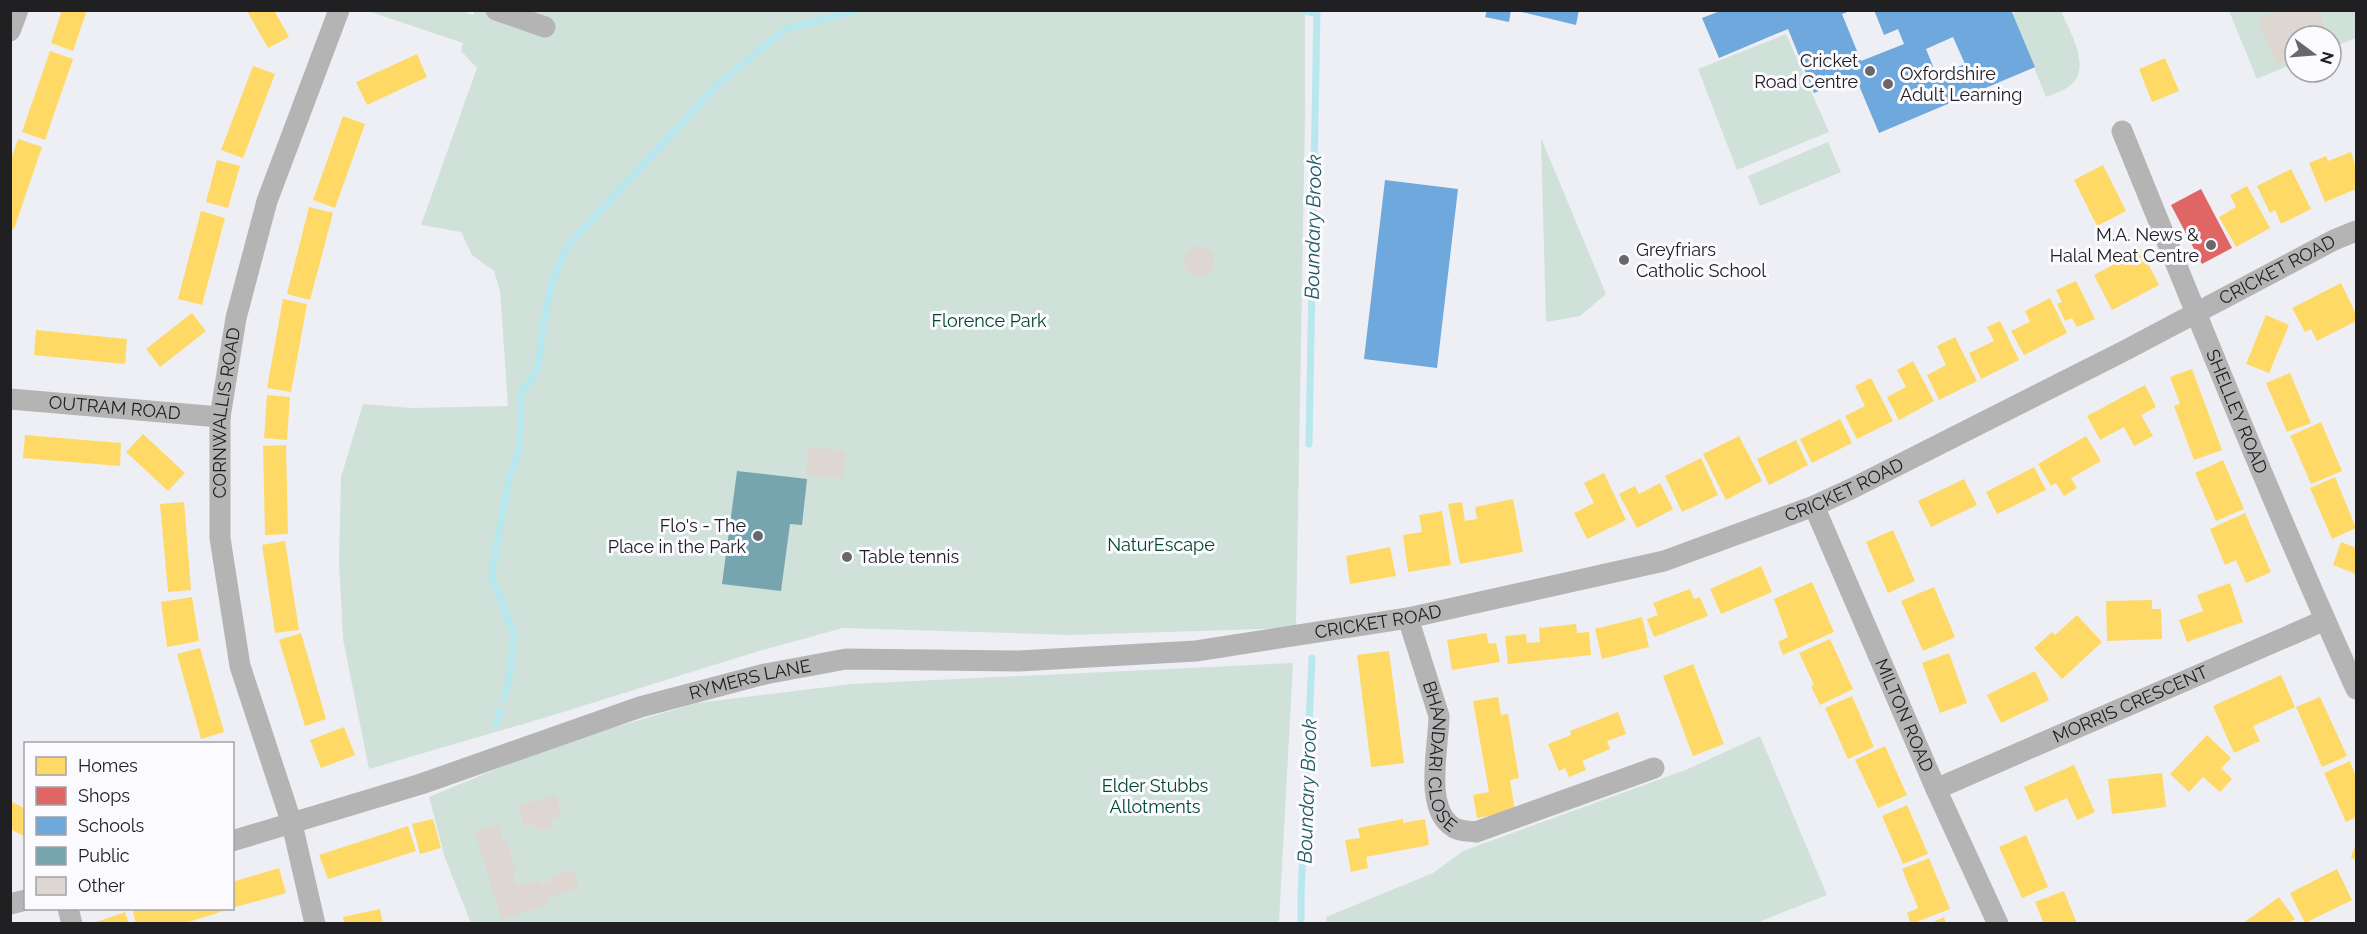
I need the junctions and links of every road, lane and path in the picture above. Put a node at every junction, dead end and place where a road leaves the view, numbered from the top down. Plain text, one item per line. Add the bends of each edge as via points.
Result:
1 (18, 10) edge
2 (339, 10) edge
3 (496, 10) edge
4 (545, 27) dead end
5 (10, 32) edge
6 (2122, 131) dead end
7 (2356, 231) edge
8 (2196, 313) junction
9 (10, 399) edge
10 (220, 417) junction
11 (1814, 506) junction
12 (1408, 618) junction
13 (2325, 620) junction
14 (1290, 638) joint
15 (2356, 689) edge
16 (1654, 768) dead end
17 (1936, 789) junction
18 (292, 824) junction
19 (234, 840) edge
20 (315, 924) edge
21 (1998, 924) edge

1 - 5 street
2 - 10 street, CORNWALLIS ROAD via 267,201 236,318
3 - 4 street
6 - 8 street, SHELLEY ROAD
7 - 8 street, CRICKET ROAD
8 - 11 street, CRICKET ROAD
8 - 13 street, SHELLEY ROAD
9 - 10 street, OUTRAM ROAD
10 - 18 street, CORNWALLIS ROAD via 220,537 240,666
11 - 12 street, CRICKET ROAD via 1664,561
11 - 17 street, MILTON ROAD
12 - 14 street, CRICKET ROAD
12 - 16 street, BHANDARI CLOSE via 1438,716 1433,775 1440,811 1453,827 1476,832
13 - 15 street, SHELLEY ROAD
13 - 17 street, MORRIS CRESCENT
14 - 18 street, RYMERS LANE via 1196,651 1041,661 846,659 765,674 640,707 421,784
17 - 21 street, MILTON ROAD
18 - 19 street, RYMERS LANE
18 - 20 street, CORNWALLIS ROAD

